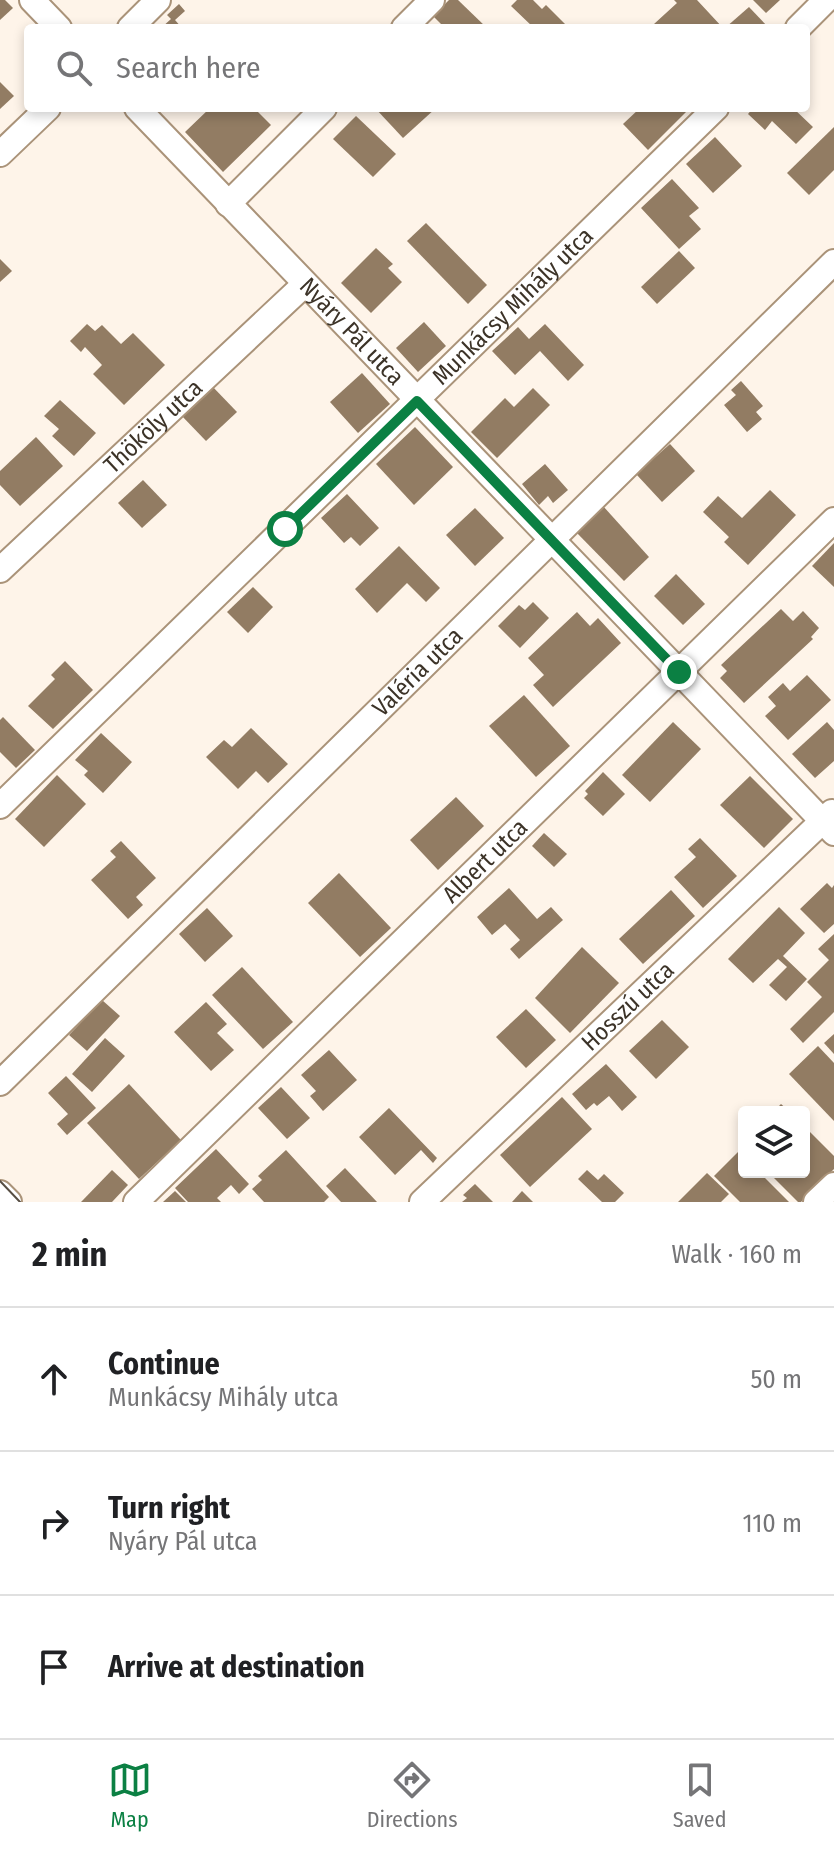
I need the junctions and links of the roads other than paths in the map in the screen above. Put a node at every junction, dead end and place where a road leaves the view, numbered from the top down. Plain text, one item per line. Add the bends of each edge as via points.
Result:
1 (32, 0) edge
2 (158, 0) edge
3 (432, 0) edge
4 (826, 0) edge
5 (55, 24) edge
6 (134, 24) edge
7 (408, 24) edge
8 (802, 24) edge
9 (44, 112) edge
10 (141, 112) edge
11 (320, 112) edge
12 (712, 112) edge
13 (0, 154) edge
14 (228, 204) junction
15 (834, 262) edge
16 (305, 284) junction
17 (417, 401) junction
18 (834, 520) edge
19 (551, 539) junction
20 (0, 570) edge
21 (679, 672) junction
22 (0, 806) edge
23 (830, 821) edge
24 (0, 1083) edge
25 (834, 1185) edge
26 (0, 1193) edge
27 (9, 1202) edge
28 (136, 1202) edge
29 (422, 1202) edge
30 (816, 1202) edge

1 - 5 street
2 - 6 street
3 - 7 street
4 - 8 street
9 - 13 street
10 - 14 street, Nyáry Pál utca
11 - 14 street
12 - 17 street, Munkácsy Mihály utca
14 - 16 street, Nyáry Pál utca
15 - 19 street, Valéria utca
16 - 17 street, Nyáry Pál utca
16 - 20 street, Thököly utca
17 - 19 street, Nyáry Pál utca
17 - 22 street, Munkácsy Mihály utca
18 - 21 street, Albert utca
19 - 21 street, Nyáry Pál utca
19 - 24 street, Valéria utca
21 - 23 street, Nyáry Pál utca
21 - 28 street, Albert utca
23 - 29 street, Hosszú utca
25 - 30 street
26 - 27 street

